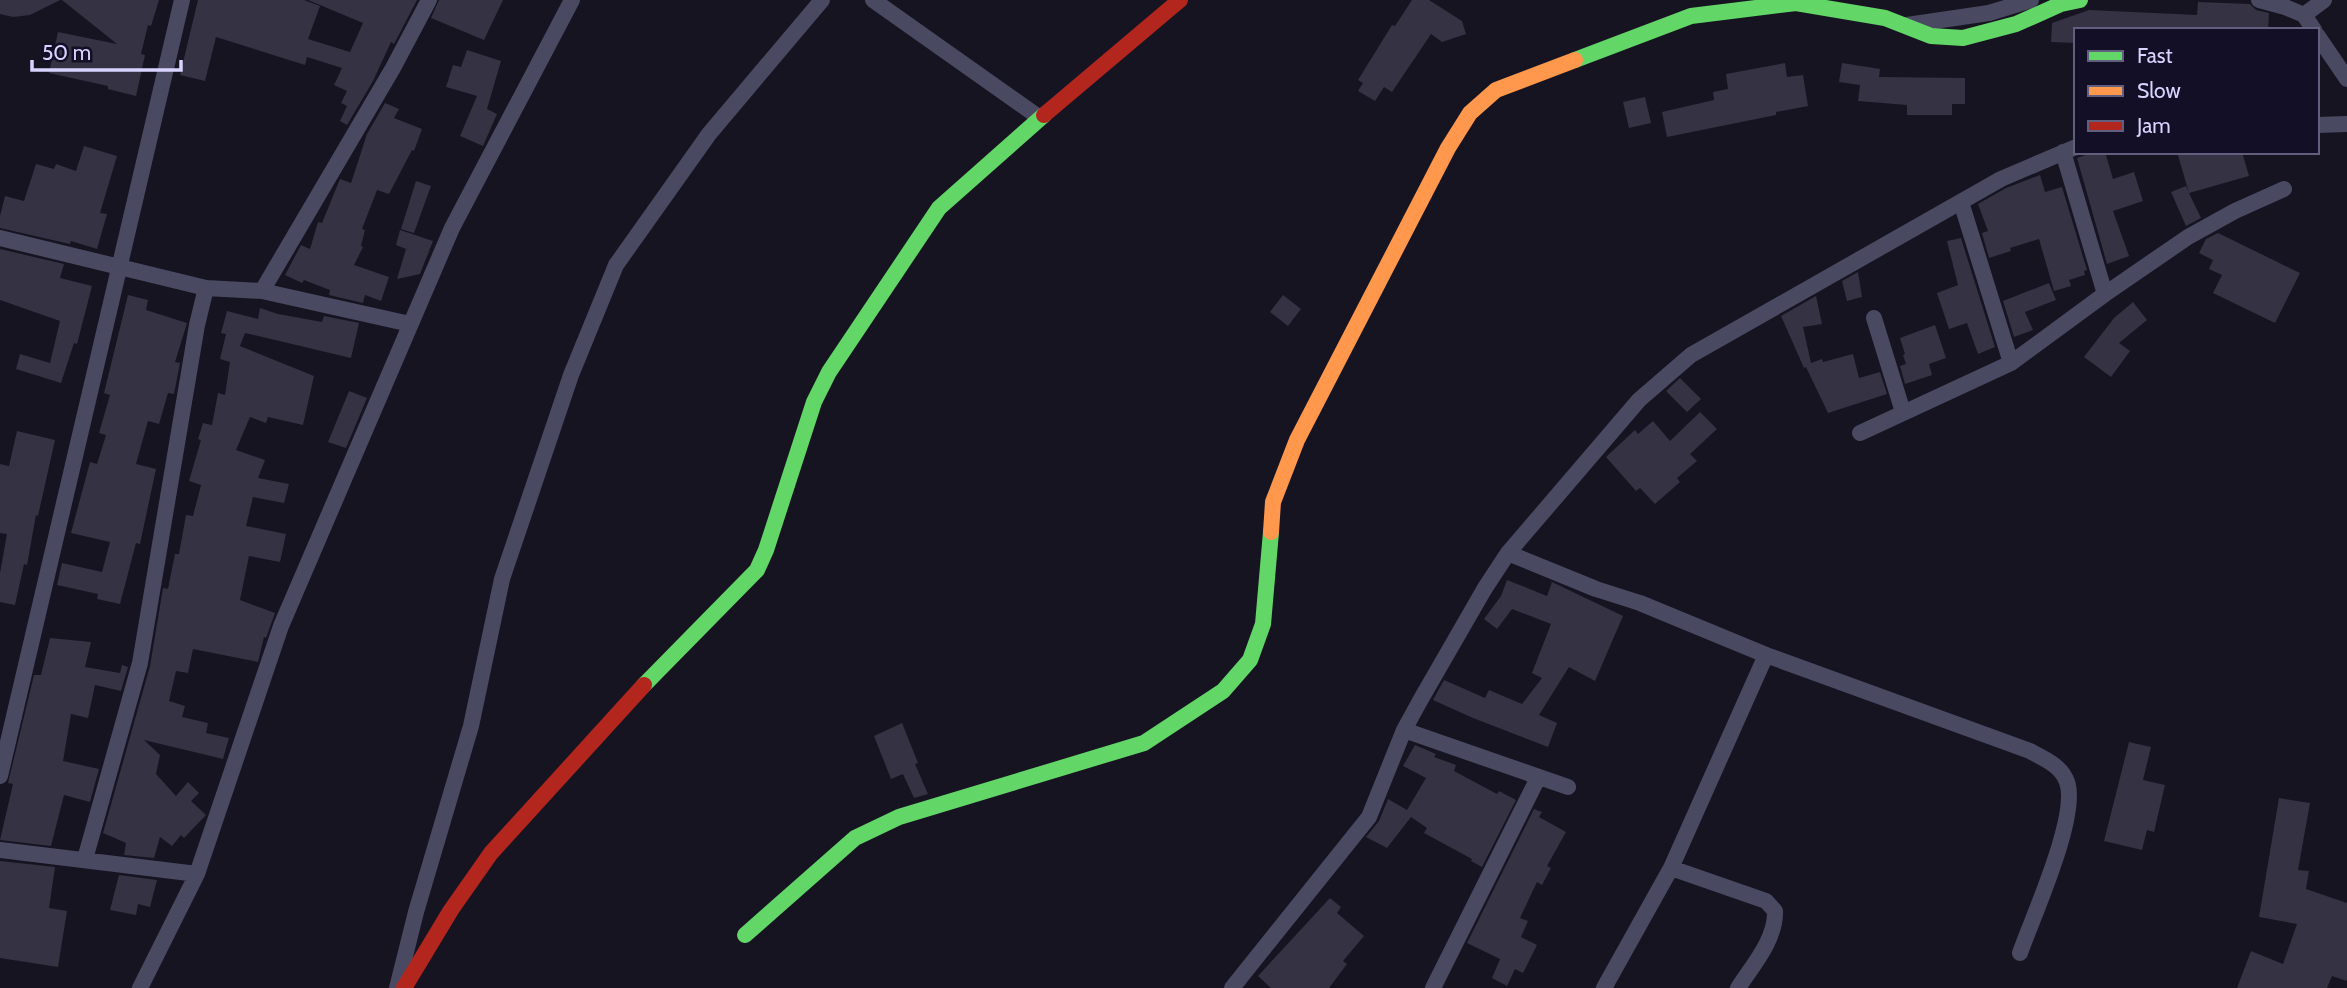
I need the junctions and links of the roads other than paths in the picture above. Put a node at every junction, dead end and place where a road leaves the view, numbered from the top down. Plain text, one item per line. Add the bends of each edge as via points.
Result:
1 (182, 0) edge
2 (429, 0) edge
3 (572, 0) edge
4 (822, 0) edge
5 (873, 0) edge
6 (1180, 0) edge
7 (1697, 0) edge
8 (2031, 0) edge
9 (2080, 0) edge
10 (2259, 0) edge
11 (2324, 0) edge
12 (2304, 15) junction
13 (1691, 16) junction
14 (1906, 25) junction
15 (2313, 28) edge
16 (2319, 38) edge
17 (2347, 79) edge
18 (1040, 118) junction
19 (2347, 124) edge
20 (2319, 125) edge
21 (2069, 150) edge
22 (2284, 190) dead end
23 (1961, 202) junction
24 (0, 238) edge
25 (120, 268) junction
26 (206, 288) junction
27 (262, 291) junction
28 (2105, 294) junction
29 (1874, 318) dead end
30 (410, 324) junction
31 (2011, 363) junction
32 (1903, 412) junction
33 (1860, 433) dead end
34 (1508, 553) junction
35 (1766, 655) junction
36 (1404, 730) junction
37 (0, 776) edge
38 (1538, 778) junction
39 (1568, 787) dead end
40 (0, 850) edge
41 (85, 859) junction
42 (1671, 868) junction
43 (197, 874) junction
44 (745, 935) dead end
45 (2020, 953) dead end
46 (1237, 986) edge
47 (140, 988) edge
48 (397, 988) edge
49 (404, 988) edge
50 (1433, 988) edge
51 (1604, 988) edge
52 (1738, 988) edge

1 - 25 street
2 - 27 street
3 - 30 street via 452,229
4 - 48 street via 709,134 616,265 571,375 502,579 471,726
5 - 18 street
6 - 18 street
7 - 13 street
8 - 14 street via 1989,13
9 - 14 street via 1963,38 1931,36
10 - 12 street
11 - 12 street
12 - 15 street
13 - 14 street via 1796,3
13 - 44 street via 1496,90 1470,113 1297,440 1273,502 1263,624 1250,660 1223,691 1144,743 900,817 855,838
16 - 17 street
18 - 49 street via 939,208 829,372 814,402 757,570 636,693 491,853
19 - 20 street
21 - 23 street via 2001,178
21 - 28 street
22 - 28 street via 2188,237
23 - 31 street
23 - 34 street via 1690,355 1639,400
24 - 25 street
25 - 26 street
25 - 37 street
26 - 27 street
26 - 41 street via 140,663
27 - 30 street
28 - 31 street
29 - 32 street
30 - 43 street via 281,626
31 - 32 street
32 - 33 street
34 - 35 street
34 - 36 street
35 - 42 street
35 - 45 street via 2030,751 2057,766 2067,782 2064,832
36 - 38 street
36 - 46 street via 1369,817
38 - 39 street
38 - 50 street
40 - 41 street
41 - 43 street
42 - 51 street
42 - 52 street via 1766,901 1775,911 1769,940
43 - 47 street

